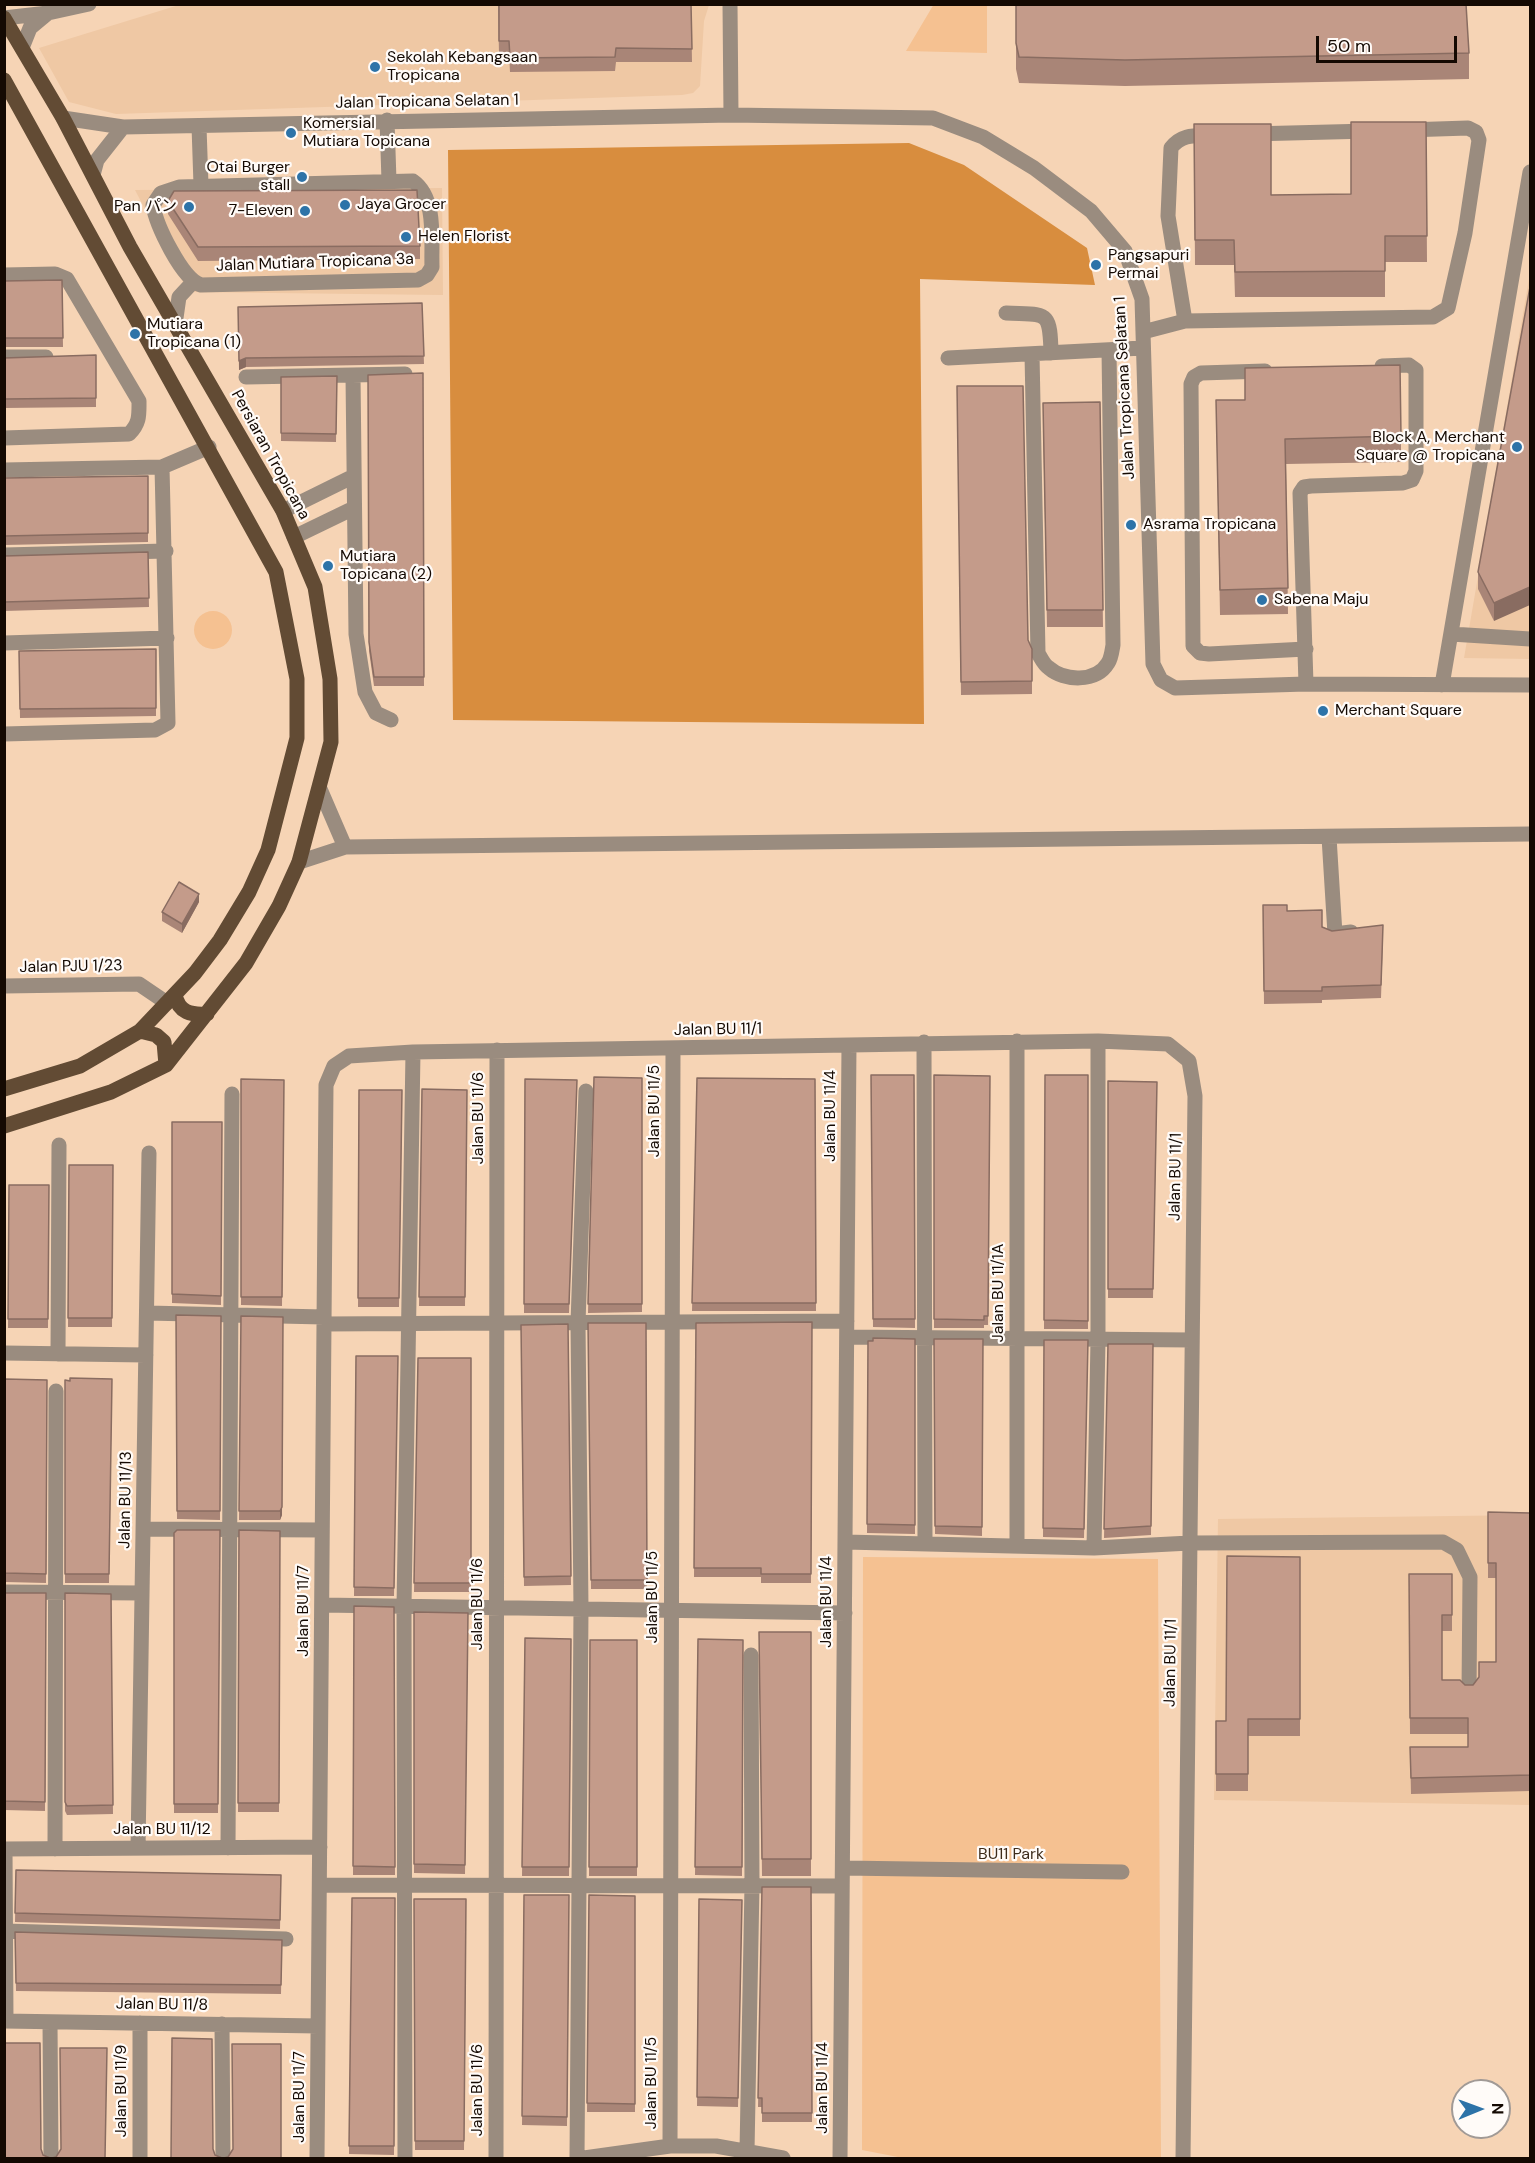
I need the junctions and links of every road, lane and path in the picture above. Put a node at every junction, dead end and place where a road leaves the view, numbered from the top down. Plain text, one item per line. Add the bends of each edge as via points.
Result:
1 (88, 4) edge
2 (730, 4) edge
3 (48, 13) junction
4 (4, 18) edge
5 (22, 48) junction
6 (4, 80) edge
7 (731, 115) junction
8 (63, 118) junction
9 (387, 120) junction
10 (199, 126) junction
11 (123, 127) junction
12 (1530, 172) edge
13 (93, 176) junction
14 (389, 181) junction
15 (201, 185) junction
16 (1528, 204) edge
17 (4, 275) edge
18 (193, 282) junction
19 (1006, 313) dead end
20 (1185, 321) junction
21 (175, 325) junction
22 (1143, 332) junction
23 (1143, 348) junction
24 (1109, 350) junction
25 (1051, 353) junction
26 (1032, 354) junction
27 (4, 357) edge
28 (62, 357) edge
29 (948, 358) dead end
30 (1363, 367) edge
31 (1282, 370) edge
32 (419, 373) edge
33 (353, 376) junction
34 (246, 377) dead end
35 (4, 438) edge
36 (209, 447) junction
37 (162, 467) junction
38 (4, 470) edge
39 (354, 476) junction
40 (354, 508) junction
41 (282, 511) junction
42 (294, 537) junction
43 (165, 551) junction
44 (4, 555) edge
45 (1451, 634) junction
46 (167, 638) junction
47 (1530, 639) edge
48 (4, 643) edge
49 (1305, 649) junction
50 (1306, 684) junction
51 (1442, 685) junction
52 (1530, 685) edge
53 (391, 720) dead end
54 (4, 734) edge
55 (320, 789) junction
56 (1530, 834) edge
57 (1329, 837) junction
58 (345, 847) junction
59 (299, 862) junction
60 (1370, 929) edge
61 (4, 986) edge
62 (171, 999) junction
63 (207, 1014) junction
64 (140, 1031) junction
65 (1017, 1041) junction
66 (1098, 1041) junction
67 (924, 1042) junction
68 (849, 1045) junction
69 (673, 1049) junction
70 (497, 1050) junction
71 (413, 1052) junction
72 (166, 1065) junction
73 (334, 1066) joint
74 (4, 1089) edge
75 (586, 1091) dead end
76 (232, 1094) dead end
77 (4, 1126) edge
78 (59, 1145) dead end
79 (149, 1153) dead end
80 (147, 1313) junction
81 (229, 1315) junction
82 (324, 1321) junction
83 (672, 1321) junction
84 (578, 1323) junction
85 (409, 1324) junction
86 (497, 1325) junction
87 (847, 1329) junction
88 (924, 1338) junction
89 (1017, 1339) junction
90 (1098, 1340) junction
91 (1192, 1340) junction
92 (4, 1353) edge
93 (58, 1354) junction
94 (146, 1355) junction
95 (56, 1391) dead end
96 (143, 1529) junction
97 (230, 1530) junction
98 (322, 1530) junction
99 (845, 1542) junction
100 (1190, 1543) junction
101 (925, 1544) junction
102 (1017, 1546) junction
103 (1094, 1548) junction
104 (4, 1592) edge
105 (56, 1593) junction
106 (142, 1593) junction
107 (322, 1605) junction
108 (404, 1606) junction
109 (496, 1607) junction
110 (581, 1608) junction
111 (671, 1610) junction
112 (845, 1613) junction
113 (751, 1655) dead end
114 (1469, 1692) edge
115 (320, 1847) junction
116 (138, 1848) junction
117 (228, 1848) junction
118 (55, 1849) junction
119 (5, 1850) edge
120 (843, 1868) junction
121 (1122, 1872) dead end
122 (320, 1885) junction
123 (405, 1885) junction
124 (496, 1885) junction
125 (578, 1885) junction
126 (752, 1885) junction
127 (671, 1886) junction
128 (842, 1886) junction
129 (5, 1931) edge
130 (286, 1939) dead end
131 (5, 2021) edge
132 (50, 2022) junction
133 (140, 2023) junction
134 (222, 2024) junction
135 (318, 2026) junction
136 (670, 2146) junction
137 (747, 2151) junction
138 (51, 2158) edge
139 (140, 2158) edge
140 (223, 2158) edge
141 (317, 2158) edge
142 (405, 2158) edge
143 (496, 2158) edge
144 (586, 2158) edge
145 (783, 2158) edge
146 (840, 2158) edge
147 (1183, 2158) edge

1 - 3 street
2 - 7 street
3 - 4 street
3 - 5 street via 30,28
4 - 5 main road, Persiaran Tropicana
5 - 8 main road, Persiaran Tropicana
6 - 36 main road
7 - 9 street, Jalan Tropicana Selatan 1
7 - 22 street, Jalan Tropicana Selatan 1 via 933,118 983,137 1034,168 1091,211 1125,251 1142,299
8 - 11 street, Jalan Tropicana Selatan 1
8 - 13 main road, Persiaran Tropicana
9 - 10 street, Jalan Tropicana Selatan 1
9 - 14 street
10 - 11 street, Jalan Tropicana Selatan 1
10 - 15 street
11 - 13 street via 97,160
12 - 16 street
13 - 21 main road, Persiaran Tropicana
14 - 15 street
14 - 18 street, Jalan Mutiara Tropicana 3a via 414,181 428,198 432,267 418,280 201,285
15 - 18 street via 161,193 153,205 155,218
16 - 45 street
17 - 35 street via 55,274 67,279 103,352 139,401 139,417 129,434
18 - 21 street via 178,297
19 - 25 street via 1040,314 1047,319
20 - 20 street via 1440,314 1449,308 1465,232 1479,140 1476,132 1467,128 1187,136 1177,140 1171,148 1168,216
20 - 22 street
21 - 41 main road, Persiaran Tropicana
22 - 23 street, Jalan Tropicana Selatan 1
23 - 24 street
23 - 50 street, Jalan Tropicana Selatan 1 via 1153,664 1161,680 1175,688
24 - 25 street
24 - 26 street via 1113,645 1108,664 1094,675 1077,678 1060,675 1047,667 1038,653
25 - 26 street
26 - 29 street
27 - 28 street
30 - 49 street via 1409,365 1416,370 1416,471 1412,480 1403,483 1311,486 1300,493
31 - 49 street via 1201,373 1191,384 1193,646 1200,653 1209,654
32 - 33 street
33 - 34 street
33 - 39 street
36 - 37 street
36 - 62 main road via 276,572 297,679 297,738 268,850 249,892 220,940
37 - 38 street
37 - 43 street
39 - 40 street
39 - 41 street
40 - 42 street
40 - 53 street via 360,668 365,692 376,712
41 - 42 main road, Persiaran Tropicana
42 - 55 main road, Persiaran Tropicana via 315,587 330,678 331,742
43 - 44 street
43 - 46 street
45 - 47 street
45 - 51 street
46 - 48 street
46 - 54 street via 168,723 155,730
49 - 50 street
50 - 51 street, Jalan Tropicana Selatan 1
51 - 52 street, Jalan Tropicana Selatan 1
55 - 58 street
55 - 59 main road, Persiaran Tropicana
56 - 57 street
57 - 58 street
57 - 60 street via 1335,934
58 - 59 street
59 - 63 main road, Persiaran Tropicana via 246,963
61 - 62 street, Jalan PJU 1/23 via 139,984
62 - 63 main road via 183,1011
62 - 64 main road
63 - 72 main road, Persiaran Tropicana
64 - 72 main road via 156,1035 164,1042
64 - 74 main road via 80,1066
65 - 66 street, Jalan BU 11/1
65 - 67 street, Jalan BU 11/1
65 - 89 street, Jalan BU 11/1A
66 - 90 street
66 - 91 street, Jalan BU 11/1 via 1168,1044 1189,1061 1195,1096
67 - 68 street, Jalan BU 11/1
67 - 88 street
68 - 69 street, Jalan BU 11/1
68 - 87 street, Jalan BU 11/4
69 - 70 street, Jalan BU 11/1
69 - 83 street, Jalan BU 11/5
70 - 71 street, Jalan BU 11/1
70 - 86 street, Jalan BU 11/6
71 - 73 street, Jalan BU 11/1 via 349,1056
71 - 85 street
72 - 77 main road, Persiaran Tropicana via 111,1092
73 - 82 street, Jalan BU 11/7 via 326,1085
75 - 84 street
76 - 81 street
78 - 93 street
79 - 80 street, Jalan BU 11/13
80 - 81 street
80 - 94 street, Jalan BU 11/13
81 - 82 street
81 - 97 street
82 - 85 street
82 - 98 street, Jalan BU 11/7
83 - 84 street
83 - 87 street
83 - 111 street, Jalan BU 11/5
84 - 86 street
84 - 110 street
85 - 86 street
85 - 108 street
86 - 109 street, Jalan BU 11/6
87 - 88 street
87 - 99 street, Jalan BU 11/4
88 - 89 street
88 - 101 street
89 - 90 street
89 - 102 street, Jalan BU 11/1A
90 - 91 street
90 - 103 street
91 - 100 street, Jalan BU 11/1
92 - 93 street
93 - 94 street
94 - 96 street, Jalan BU 11/13
95 - 105 street
96 - 97 street
96 - 106 street, Jalan BU 11/13
97 - 98 street
97 - 117 street
98 - 107 street, Jalan BU 11/7
99 - 101 street
99 - 112 street, Jalan BU 11/4
100 - 103 street
100 - 114 street via 1443,1542 1457,1550 1470,1577
100 - 147 street, Jalan BU 11/1
101 - 102 street
102 - 103 street
104 - 105 street
105 - 106 street
105 - 118 street
106 - 116 street, Jalan BU 11/13
107 - 108 street
107 - 115 street, Jalan BU 11/7
108 - 109 street
108 - 123 street
109 - 110 street
109 - 124 street, Jalan BU 11/6
110 - 111 street
110 - 125 street
111 - 112 street
111 - 127 street, Jalan BU 11/5
112 - 120 street, Jalan BU 11/4
113 - 126 street
115 - 117 street, Jalan BU 11/12
115 - 122 street, Jalan BU 11/7
116 - 117 street, Jalan BU 11/12
116 - 118 street, Jalan BU 11/12
118 - 119 street, Jalan BU 11/12
119 - 129 street
120 - 121 street
120 - 128 street, Jalan BU 11/4
122 - 123 street
122 - 135 street, Jalan BU 11/7
123 - 124 street
123 - 142 street
124 - 125 street
124 - 143 street, Jalan BU 11/6
125 - 127 street
125 - 144 street
126 - 127 street
126 - 128 street
126 - 137 street
127 - 136 street, Jalan BU 11/5
128 - 146 street, Jalan BU 11/4
129 - 130 street
129 - 131 street
131 - 132 street, Jalan BU 11/8
132 - 133 street, Jalan BU 11/8
132 - 138 street
133 - 134 street, Jalan BU 11/8
133 - 139 street, Jalan BU 11/9
134 - 135 street, Jalan BU 11/8
134 - 140 street
135 - 141 street, Jalan BU 11/7
136 - 137 street
136 - 144 street
137 - 145 street

